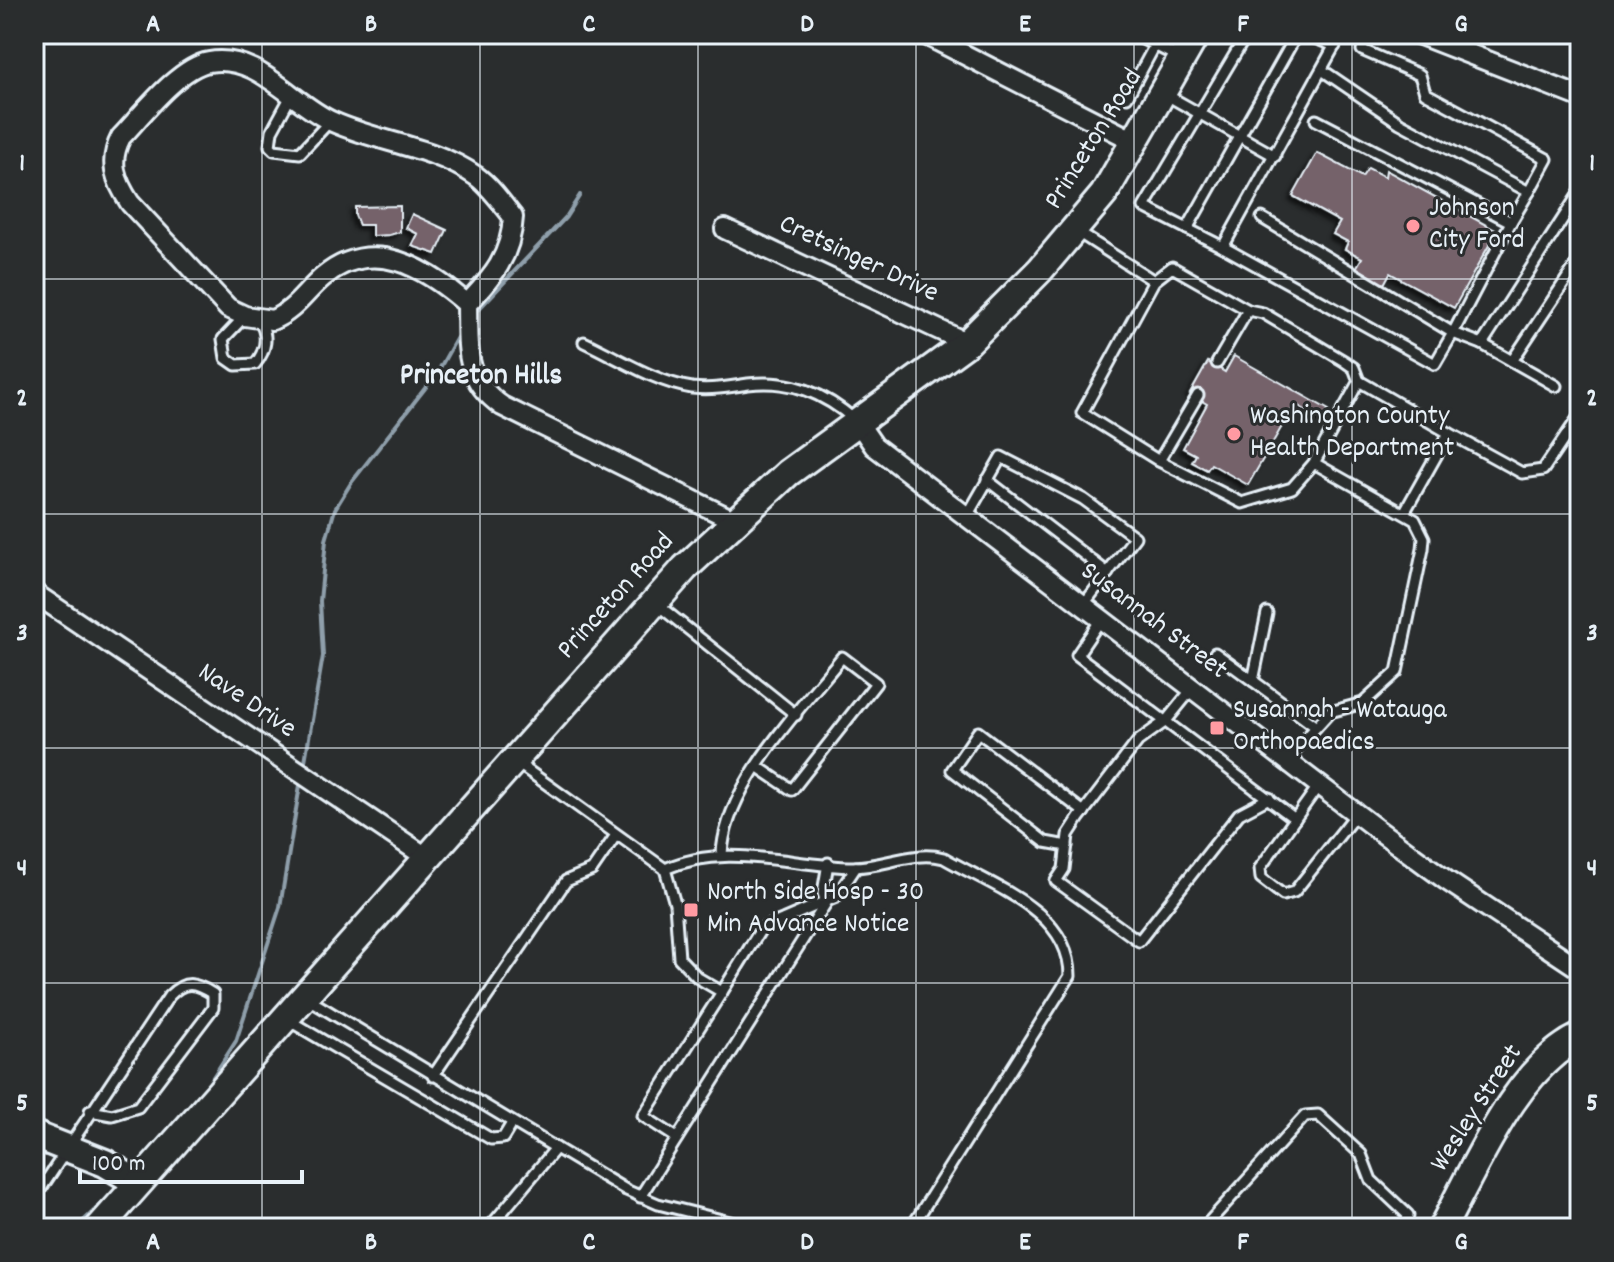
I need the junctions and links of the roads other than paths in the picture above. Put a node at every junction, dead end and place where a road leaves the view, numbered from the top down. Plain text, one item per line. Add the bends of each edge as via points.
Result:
1 (924, 34) edge
2 (1133, 34) edge
3 (1196, 34) edge
4 (1247, 34) edge
5 (1297, 34) edge
6 (1305, 34) edge
7 (1341, 34) edge
8 (1418, 34) edge
9 (1155, 45) junction
10 (1335, 46) junction
11 (1362, 50) dead end
12 (1182, 59) junction
13 (1322, 70) junction
14 (1163, 93) junction
15 (291, 96) junction
16 (1127, 97) dead end
17 (1580, 97) edge
18 (1198, 116) junction
19 (1316, 120) dead end
20 (330, 121) junction
21 (1238, 139) junction
22 (1136, 142) junction
23 (1275, 156) junction
24 (1529, 192) junction
25 (1580, 192) edge
26 (1262, 218) dead end
27 (1511, 222) junction
28 (725, 229) dead end
29 (1187, 229) junction
30 (1076, 231) junction
31 (1223, 247) junction
32 (1580, 260) edge
33 (1154, 281) junction
34 (467, 304) junction
35 (1248, 310) junction
36 (252, 318) junction
37 (1453, 333) junction
38 (584, 342) dead end
39 (967, 343) junction
40 (1482, 344) junction
41 (1512, 361) junction
42 (1217, 363) dead end
43 (1359, 381) junction
44 (1556, 386) dead end
45 (1198, 395) dead end
46 (1580, 415) edge
47 (857, 421) junction
48 (1449, 433) junction
49 (1159, 461) junction
50 (1314, 463) junction
51 (987, 480) junction
52 (1404, 513) junction
53 (967, 516) junction
54 (733, 520) junction
55 (1108, 573) junction
56 (34, 593) edge
57 (654, 602) junction
58 (1084, 604) junction
59 (1267, 613) dead end
60 (1102, 618) junction
61 (1215, 653) dead end
62 (1253, 681) junction
63 (1193, 688) junction
64 (796, 715) junction
65 (1166, 721) junction
66 (1316, 727) junction
67 (513, 760) junction
68 (1286, 760) junction
69 (758, 767) junction
70 (1319, 785) junction
71 (1269, 798) junction
72 (1084, 812) junction
73 (1357, 813) junction
74 (1295, 819) junction
75 (616, 835) junction
76 (1067, 846) junction
77 (722, 855) junction
78 (426, 857) junction
79 (828, 863) junction
80 (856, 867) junction
81 (665, 869) junction
82 (826, 903) junction
83 (1580, 969) edge
84 (722, 992) junction
85 (302, 995) junction
86 (284, 1017) junction
87 (1580, 1037) edge
88 (433, 1076) junction
89 (90, 1111) junction
90 (512, 1123) junction
91 (34, 1135) edge
92 (677, 1138) junction
93 (65, 1147) junction
94 (556, 1148) junction
95 (138, 1183) junction
96 (640, 1197) junction
97 (34, 1199) edge
98 (99, 1228) edge
99 (489, 1228) edge
100 (754, 1228) edge
101 (911, 1228) edge
102 (1207, 1228) edge
103 (1406, 1228) edge
104 (1442, 1228) edge

1 - 22 street
2 - 9 lane
3 - 12 street, Princeton Road
4 - 18 lane
5 - 21 lane
6 - 10 lane
7 - 10 lane
8 - 17 street
9 - 12 lane
9 - 16 lane
10 - 13 lane
11 - 24 lane via 1420,75 1425,93 1547,159
12 - 14 street, Princeton Road
13 - 23 lane
13 - 24 lane via 1400,123
14 - 18 lane
14 - 22 street, Princeton Road
15 - 20 street
15 - 20 lane via 269,138 274,150 300,153
15 - 36 street via 243,65 210,61 190,68 113,151 117,183 130,203 228,308
18 - 21 lane
18 - 29 lane via 1144,207
19 - 27 lane
20 - 34 street via 415,146 475,176 505,206 513,217 512,240 502,265
21 - 23 lane
21 - 29 lane
22 - 30 street, Princeton Road
23 - 31 lane
24 - 27 lane
25 - 40 lane
26 - 37 lane
27 - 37 lane
28 - 39 street, Cretsinger Drive
29 - 31 lane
30 - 33 lane
30 - 39 street, Princeton Road
31 - 37 lane via 1435,364
32 - 41 lane
33 - 35 lane via 1172,267
33 - 49 lane via 1082,413
34 - 36 street via 398,259 376,254 324,275 284,315
34 - 54 street via 468,350 476,383 485,394
35 - 42 lane
35 - 43 lane via 1263,313 1344,361
36 - 36 lane via 266,340 262,354 255,364 236,365 226,358 223,339
37 - 40 lane
38 - 47 lane via 675,384 721,389 793,385 833,401
39 - 47 street, Princeton Road
40 - 41 lane
41 - 44 lane
43 - 48 lane
43 - 50 lane
45 - 49 lane
46 - 48 lane via 1536,473 1522,473
47 - 53 street, Susannah Street via 874,446
47 - 54 street, Princeton Road
48 - 52 lane
49 - 50 lane via 1242,503 1292,488
50 - 52 lane
51 - 53 lane
51 - 55 lane
51 - 55 lane via 1001,457 1083,499 1135,537
52 - 66 lane via 1415,520 1424,538 1397,672 1363,703 1330,712
53 - 58 street, Susannah Street
54 - 57 street, Princeton Road
55 - 58 lane
56 - 78 street, Nave Drive
57 - 64 lane
57 - 67 street, Princeton Road
58 - 60 street, Susannah Street
59 - 62 lane
60 - 63 street, Susannah Street
60 - 65 lane via 1077,655
61 - 62 lane
62 - 66 lane
63 - 65 lane
63 - 68 street, Susannah Street
64 - 69 lane
64 - 69 lane via 842,657 876,683 792,790
65 - 71 lane
65 - 72 lane via 1138,741
66 - 68 lane
67 - 75 lane
67 - 78 street, Princeton Road
68 - 70 street, Susannah Street
69 - 77 lane via 731,817
70 - 73 street, Susannah Street
70 - 74 lane
71 - 74 lane
71 - 76 lane via 1239,814 1139,941 1056,881 1064,869
72 - 76 lane via 1068,835
72 - 76 lane via 978,732 952,770 1045,842
73 - 74 lane via 1294,892 1283,895 1259,874
73 - 83 street, Susannah Street
75 - 81 lane
75 - 88 lane via 592,870 566,881
77 - 79 lane
77 - 81 lane
78 - 85 street, Princeton Road
79 - 80 lane
79 - 82 lane
80 - 82 lane
80 - 101 lane via 917,856 944,858 1047,920 1058,930 1070,960 1070,976
81 - 84 lane via 675,904 679,958
82 - 84 lane via 761,929
82 - 92 lane
84 - 92 lane via 643,1116
85 - 86 street, Princeton Road
85 - 88 lane
86 - 90 lane via 491,1139 503,1138
86 - 95 street, Princeton Road
87 - 104 street, Wesley Street via 1548,1056 1511,1106
88 - 90 lane
89 - 89 lane via 181,984 195,983 213,994 213,1008 138,1107 112,1115
89 - 93 lane
90 - 94 lane
91 - 93 street
92 - 96 lane
93 - 95 street
93 - 97 lane
94 - 96 lane
94 - 99 lane
95 - 98 street, Princeton Road
96 - 100 lane
102 - 103 lane via 1311,1113 1361,1154 1371,1180 1408,1215

